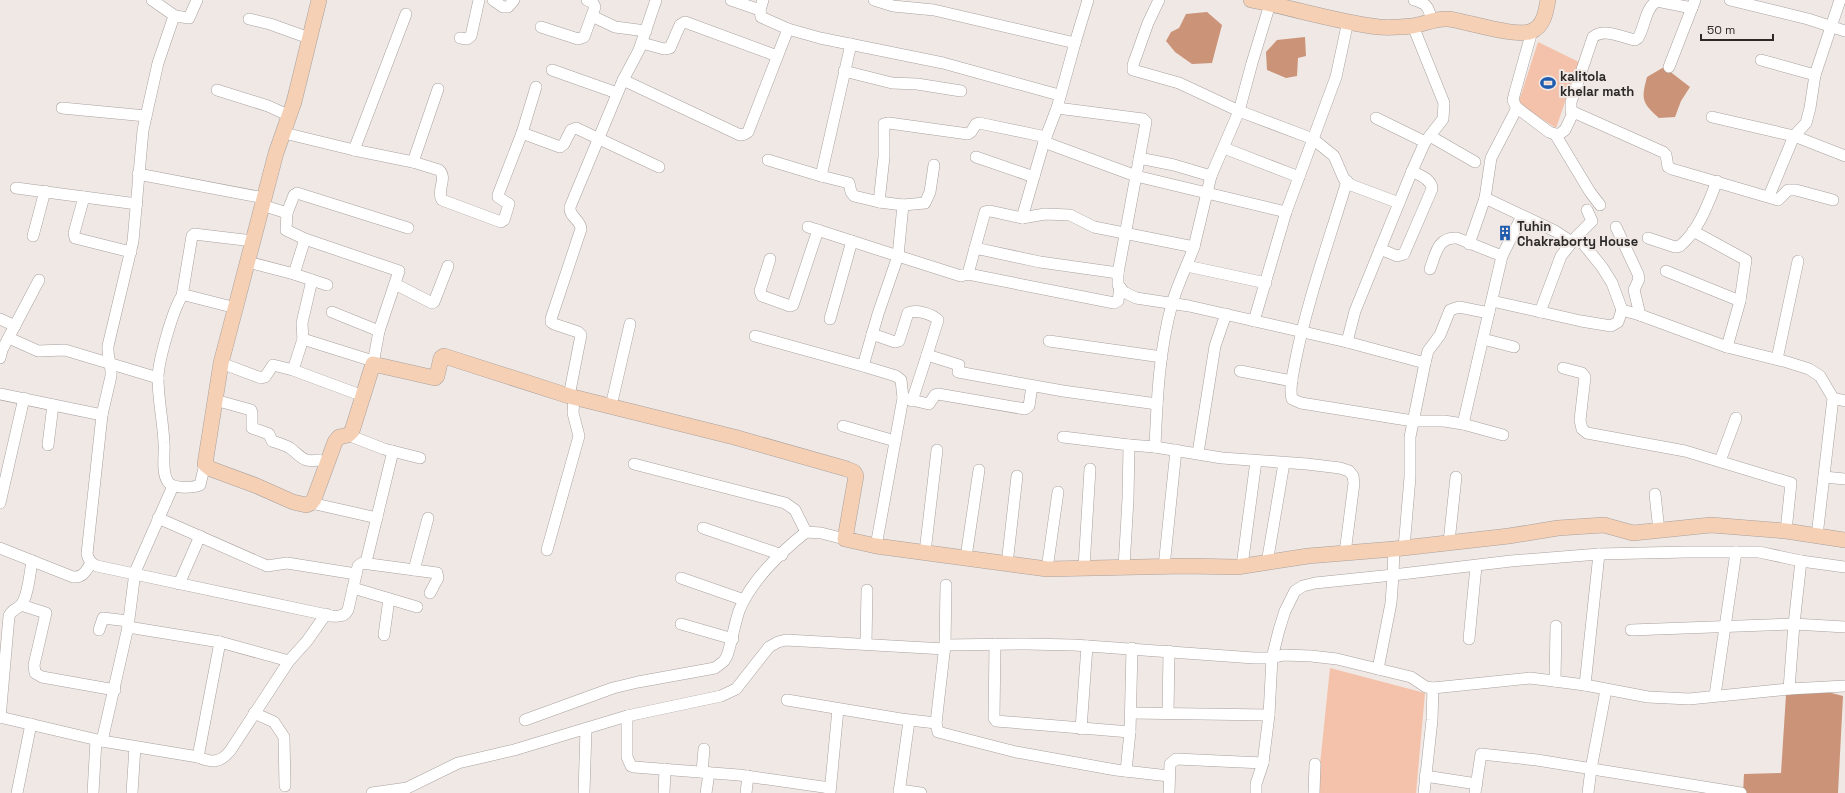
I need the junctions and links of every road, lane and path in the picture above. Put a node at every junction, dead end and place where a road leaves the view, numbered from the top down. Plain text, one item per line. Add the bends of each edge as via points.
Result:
1 (152, 0) edge
2 (197, 0) edge
3 (319, 0) edge
4 (479, 0) edge
5 (494, 0) edge
6 (514, 0) edge
7 (587, 0) edge
8 (656, 0) edge
9 (730, 0) edge
10 (874, 0) edge
11 (1088, 0) edge
12 (1159, 0) edge
13 (1251, 0) edge
14 (1414, 0) edge
15 (1548, 0) edge
16 (1730, 0) edge
17 (1840, 0) edge
18 (1270, 4) junction
19 (1693, 4) edge
20 (762, 5) edge
21 (406, 14) dead end
22 (175, 16) junction
23 (592, 16) junction
24 (249, 19) dead end
25 (1432, 20) junction
26 (1348, 21) junction
27 (1413, 26) junction
28 (1831, 26) junction
29 (540, 27) dead end
30 (788, 28) junction
31 (646, 31) junction
32 (1532, 31) junction
33 (1845, 31) edge
34 (309, 38) junction
35 (460, 38) dead end
36 (642, 42) junction
37 (1075, 43) junction
38 (851, 44) junction
39 (777, 56) junction
40 (1761, 60) dead end
41 (1669, 67) dead end
42 (552, 70) dead end
43 (844, 71) junction
44 (1815, 75) junction
45 (623, 80) junction
46 (536, 87) dead end
47 (438, 89) dead end
48 (217, 90) dead end
49 (961, 91) dead end
50 (617, 93) junction
51 (1059, 96) junction
52 (62, 108) dead end
53 (1057, 108) junction
54 (1517, 108) junction
55 (1239, 111) junction
56 (1574, 113) junction
57 (146, 116) junction
58 (290, 116) junction
59 (1712, 117) dead end
60 (1376, 118) dead end
61 (284, 133) junction
62 (522, 133) junction
63 (1554, 134) junction
64 (1794, 136) junction
65 (598, 137) junction
66 (1045, 139) junction
67 (1313, 139) junction
68 (1427, 139) junction
69 (1224, 148) junction
70 (354, 150) junction
71 (1845, 156) edge
72 (976, 157) dead end
73 (1140, 158) junction
74 (768, 160) dead end
75 (413, 162) junction
76 (1475, 162) dead end
77 (934, 165) dead end
78 (659, 167) dead end
79 (1412, 171) junction
80 (138, 174) junction
81 (822, 176) junction
82 (1034, 176) junction
83 (1136, 176) junction
84 (1211, 176) junction
85 (1299, 177) junction
86 (1717, 181) junction
87 (1347, 182) junction
88 (16, 188) dead end
89 (45, 191) junction
90 (1207, 193) junction
91 (1769, 196) junction
92 (84, 197) junction
93 (1486, 198) junction
94 (1833, 200) dead end
95 (263, 202) junction
96 (879, 202) junction
97 (1399, 203) junction
98 (137, 204) junction
99 (1600, 204) dead end
100 (903, 205) junction
101 (1587, 210) dead end
102 (1286, 212) junction
103 (287, 213) junction
104 (1522, 216) junction
105 (1022, 218) junction
106 (1616, 227) dead end
107 (408, 228) dead end
108 (1693, 231) junction
109 (1126, 233) junction
110 (33, 236) dead end
111 (1648, 238) dead end
112 (305, 239) junction
113 (1575, 239) junction
114 (253, 241) junction
115 (852, 241) junction
116 (1469, 244) junction
117 (1194, 247) junction
118 (975, 248) junction
119 (1380, 249) junction
120 (131, 252) junction
121 (898, 256) junction
122 (1502, 256) junction
123 (770, 259) dead end
124 (1798, 261) dead end
125 (248, 262) junction
126 (448, 266) dead end
127 (1187, 266) junction
128 (1430, 269) dead end
129 (1666, 271) dead end
130 (1118, 273) junction
131 (294, 274) junction
132 (968, 274) junction
133 (39, 280) dead end
134 (312, 280) junction
135 (1266, 283) junction
136 (395, 284) junction
137 (327, 285) dead end
138 (1120, 287) junction
139 (182, 296) junction
140 (1740, 300) junction
141 (1492, 301) junction
142 (1172, 303) junction
143 (236, 308) junction
144 (1622, 310) junction
145 (332, 312) dead end
146 (1540, 312) junction
147 (1489, 313) junction
148 (1226, 314) junction
149 (1640, 315) junction
150 (0, 319) edge
151 (830, 319) dead end
152 (1254, 321) junction
153 (630, 324) dead end
154 (15, 326) junction
155 (379, 330) junction
156 (1301, 332) junction
157 (872, 334) junction
158 (755, 336) dead end
159 (9, 338) junction
160 (1483, 339) junction
161 (303, 341) junction
162 (1049, 341) dead end
163 (1347, 342) junction
164 (1727, 347) junction
165 (1514, 348) dead end
166 (927, 355) junction
167 (1162, 357) junction
168 (0, 358) edge
169 (1777, 359) junction
170 (373, 362) junction
171 (221, 363) junction
172 (1425, 363) junction
173 (110, 364) junction
174 (863, 366) junction
175 (1563, 368) dead end
176 (293, 370) junction
177 (1240, 371) dead end
178 (158, 378) junction
179 (1292, 381) junction
180 (1032, 386) junction
181 (0, 394) edge
182 (363, 396) junction
183 (572, 397) junction
184 (24, 398) junction
185 (1834, 398) junction
186 (908, 399) junction
187 (216, 400) junction
188 (1845, 401) edge
189 (1157, 404) junction
190 (53, 405) junction
191 (611, 406) junction
192 (102, 416) junction
193 (1736, 418) dead end
194 (1413, 421) junction
195 (1463, 424) junction
196 (843, 426) dead end
197 (348, 435) junction
198 (1503, 436) dead end
199 (1063, 437) dead end
200 (895, 441) junction
201 (1129, 444) junction
202 (48, 445) dead end
203 (1155, 447) junction
204 (937, 450) dead end
205 (1176, 450) junction
206 (393, 451) junction
207 (1198, 453) junction
208 (420, 458) dead end
209 (1256, 461) junction
210 (1720, 461) junction
211 (326, 463) junction
212 (1284, 463) junction
213 (206, 464) junction
214 (634, 464) dead end
215 (1090, 469) dead end
216 (979, 470) dead end
217 (1017, 476) dead end
218 (1456, 477) dead end
219 (1824, 477) junction
220 (1845, 479) edge
221 (173, 486) junction
222 (1058, 492) dead end
223 (1655, 494) dead end
224 (0, 503) edge
225 (311, 503) junction
226 (158, 518) junction
227 (376, 518) junction
228 (428, 518) dead end
229 (703, 528) dead end
230 (1659, 531) junction
231 (1786, 531) junction
232 (806, 532) junction
233 (200, 536) junction
234 (1818, 536) junction
235 (845, 540) junction
236 (1845, 540) edge
237 (1449, 542) junction
238 (876, 546) junction
239 (0, 548) edge
240 (547, 550) dead end
241 (1397, 551) junction
242 (925, 552) junction
243 (1736, 552) junction
244 (1345, 553) junction
245 (1599, 554) junction
246 (782, 555) junction
247 (966, 557) junction
248 (32, 561) junction
249 (1801, 561) junction
250 (366, 562) junction
251 (91, 563) junction
252 (1267, 563) junction
253 (1007, 564) junction
254 (1242, 566) junction
255 (1476, 566) junction
256 (1084, 567) junction
257 (1124, 567) junction
258 (1164, 567) junction
259 (1845, 567) edge
260 (1047, 569) junction
261 (414, 570) junction
262 (134, 572) junction
263 (1394, 572) junction
264 (356, 574) junction
265 (681, 578) dead end
266 (179, 584) junction
267 (946, 585) dead end
268 (353, 588) junction
269 (867, 590) dead end
270 (430, 593) dead end
271 (389, 600) junction
272 (744, 600) junction
273 (21, 605) junction
274 (417, 607) dead end
275 (326, 614) junction
276 (128, 624) junction
277 (681, 624) dead end
278 (1794, 624) junction
279 (1556, 626) dead end
280 (1845, 627) edge
281 (1725, 628) junction
282 (98, 630) dead end
283 (1631, 630) dead end
284 (384, 635) dead end
285 (732, 639) junction
286 (1469, 639) dead end
287 (220, 642) junction
288 (866, 644) junction
289 (995, 644) junction
290 (1087, 646) junction
291 (945, 647) junction
292 (1132, 648) junction
293 (1169, 651) junction
294 (1272, 658) junction
295 (289, 661) junction
296 (1378, 669) junction
297 (1555, 681) junction
298 (1585, 685) junction
299 (1845, 686) edge
300 (1433, 688) junction
301 (1789, 688) junction
302 (115, 690) junction
303 (1606, 690) junction
304 (1715, 695) junction
305 (1, 697) edge
306 (787, 700) dead end
307 (838, 710) junction
308 (254, 713) junction
309 (1131, 713) junction
310 (1168, 713) junction
311 (1269, 715) junction
312 (627, 716) junction
313 (0, 718) edge
314 (525, 720) dead end
315 (909, 721) junction
316 (936, 723) junction
317 (31, 724) junction
318 (586, 729) junction
319 (1081, 729) junction
320 (1130, 732) junction
321 (99, 741) junction
322 (135, 747) junction
323 (704, 749) dead end
324 (198, 757) junction
325 (1263, 764) junction
326 (1315, 764) dead end
327 (665, 769) junction
328 (1591, 769) junction
329 (1126, 771) junction
330 (705, 772) junction
331 (748, 776) junction
332 (1169, 776) junction
333 (1425, 776) junction
334 (285, 786) dead end
335 (1476, 788) edge
336 (830, 791) edge
337 (899, 791) edge
338 (17, 793) edge
339 (93, 793) edge
340 (132, 793) edge
341 (372, 793) edge
342 (584, 793) edge
343 (664, 793) edge
344 (706, 793) edge
345 (746, 793) edge
346 (920, 793) edge
347 (1169, 793) edge
348 (1256, 793) edge
349 (1314, 793) edge
350 (1424, 793) edge
351 (1588, 793) edge
352 (1741, 793) edge

1 - 22 street
2 - 22 street via 189,18
3 - 34 street
4 - 35 street via 471,36 467,39
5 - 6 street via 503,7 508,7
7 - 23 street via 595,5
8 - 31 street
9 - 20 street
10 - 37 street via 893,6 934,10
11 - 37 street
12 - 55 street via 1148,23 1133,70 1179,83
13 - 18 street
14 - 25 street via 1427,6
15 - 32 street via 1545,16 1540,25
16 - 28 street
17 - 28 street
18 - 26 street
18 - 55 street
19 - 41 street
19 - 56 street via 1657,1 1649,10 1635,40 1604,33 1598,33 1593,37 1571,102 1570,109
20 - 30 street via 761,17
21 - 70 street
22 - 57 street via 158,63
23 - 29 street via 584,37 578,39
23 - 31 street via 615,27
24 - 34 street
25 - 27 street
25 - 32 street via 1447,19 1496,29
26 - 27 street via 1380,27
26 - 67 street via 1336,77
27 - 68 street via 1444,103 1443,119
28 - 33 street
28 - 44 street
30 - 38 street
30 - 39 street
31 - 36 street
32 - 54 street via 1514,92
34 - 58 street
36 - 39 street via 664,49 670,48 680,25 685,22
36 - 45 street
37 - 51 street
38 - 43 street
38 - 51 street via 943,63
39 - 45 street via 748,132 740,135
40 - 44 street
42 - 50 street
43 - 49 street via 892,83
43 - 81 street
44 - 64 street via 1806,123
45 - 50 street
46 - 62 street
47 - 75 street
48 - 58 street via 268,106
50 - 65 street
51 - 53 street
52 - 57 street
53 - 66 street
53 - 73 street via 1143,119 1146,122
54 - 63 street
54 - 93 street via 1491,158
55 - 67 street
55 - 69 street
56 - 63 street via 1562,134
56 - 86 street via 1663,152 1668,167 1672,169
57 - 80 street via 140,142
58 - 61 street
59 - 64 street
60 - 68 street
61 - 70 street
61 - 95 street
62 - 65 street via 560,147 573,128
62 - 75 street via 498,195 509,204 504,220 500,222 442,200 442,173
63 - 99 street
64 - 71 street
64 - 91 street
65 - 78 street
65 - 183 street via 570,207 571,214 580,223 581,229 551,319 554,324 581,335
66 - 82 street
66 - 83 street
66 - 96 street via 979,123 968,134 886,123
67 - 85 street
67 - 87 street via 1334,156
68 - 76 street
68 - 79 street
69 - 84 street
69 - 85 street
70 - 75 street
72 - 82 street
73 - 83 street
73 - 84 street
74 - 81 street
77 - 100 street via 930,192 925,203
79 - 97 street
79 - 119 street via 1430,181 1432,189 1404,254 1397,256
80 - 95 street
80 - 98 street
81 - 96 street via 846,181 851,185 854,196
82 - 105 street
83 - 90 street
83 - 109 street
84 - 90 street
85 - 102 street
86 - 91 street
86 - 108 street via 1703,215
87 - 97 street
87 - 156 street
88 - 89 street
89 - 92 street
89 - 110 street
90 - 102 street
90 - 117 street
91 - 94 street via 1778,200 1788,190 1796,190
92 - 98 street
92 - 120 street via 74,233 75,238
93 - 104 street
93 - 116 street
95 - 103 street
95 - 114 street
96 - 100 street
97 - 119 street
98 - 120 street
100 - 121 street
101 - 113 street via 1592,221
102 - 135 street
103 - 107 street via 297,193
103 - 112 street via 286,230
104 - 113 street
104 - 122 street
105 - 109 street via 1045,214 1070,215 1094,227
105 - 118 street via 985,212
106 - 149 street via 1638,274 1639,279 1634,290
108 - 111 street via 1680,246 1675,247
108 - 140 street via 1746,260
109 - 117 street
109 - 130 street
112 - 131 street
112 - 136 street via 399,271
113 - 144 street via 1602,267 1612,283
113 - 146 street via 1561,256
114 - 125 street
114 - 139 street via 194,234
115 - 121 street
115 - 123 street via 813,229 792,306 761,294
115 - 151 street
116 - 122 street
116 - 128 street via 1457,238 1444,239
117 - 127 street
118 - 130 street via 1040,262
118 - 132 street
119 - 163 street via 1355,311
120 - 173 street via 108,346
121 - 132 street via 961,276
121 - 157 street
122 - 141 street
124 - 169 street
125 - 131 street
125 - 143 street
126 - 136 street via 434,302 429,302
127 - 135 street
127 - 142 street
129 - 140 street
130 - 138 street
131 - 134 street
132 - 138 street via 1114,303 1118,301
133 - 154 street
134 - 137 street
134 - 161 street via 302,324
135 - 152 street
136 - 155 street
138 - 142 street via 1136,298
139 - 143 street
139 - 178 street via 165,343
140 - 164 street
141 - 146 street
141 - 147 street
142 - 148 street
142 - 167 street
143 - 171 street
144 - 146 street via 1618,322 1610,326
144 - 149 street
145 - 155 street
147 - 160 street
147 - 172 street via 1459,307 1450,310 1440,335 1428,351
148 - 152 street
148 - 207 street via 1215,346
149 - 164 street
150 - 154 street
152 - 156 street
153 - 191 street
154 - 159 street
155 - 170 street
156 - 163 street
156 - 179 street
157 - 166 street via 897,342 908,313 916,311 934,316 938,322
157 - 174 street
158 - 174 street
159 - 168 street
159 - 173 street via 38,350 65,350
160 - 165 street
160 - 195 street
161 - 170 street
161 - 176 street
162 - 167 street
163 - 172 street
164 - 169 street
166 - 180 street via 959,365 958,372
166 - 186 street
167 - 189 street
169 - 185 street via 1809,369 1820,376
170 - 182 street
170 - 183 street via 435,378 441,358 444,356
171 - 176 street via 261,378 265,377 273,366
171 - 187 street
172 - 194 street
173 - 178 street
173 - 192 street via 111,376
174 - 186 street via 896,376 901,380
175 - 210 street via 1582,373 1585,377 1580,420 1582,429 1587,433 1664,446
176 - 182 street
177 - 179 street
178 - 221 street via 164,432 165,473 168,483
179 - 194 street via 1291,395 1297,402
180 - 186 street via 1029,406 1025,409 938,394 929,404
180 - 189 street
181 - 184 street
182 - 197 street via 352,431
183 - 191 street
183 - 240 street via 579,436
184 - 190 street
184 - 224 street
185 - 188 street
185 - 219 street
186 - 200 street
187 - 211 street via 251,410 252,428 269,434 272,440 305,460
187 - 213 street
189 - 203 street
190 - 192 street
190 - 202 street
191 - 235 street via 741,438 854,472 856,481
192 - 251 street via 88,554
193 - 210 street
194 - 195 street
194 - 241 street via 1410,437 1410,477
195 - 198 street
196 - 200 street
197 - 206 street
197 - 211 street via 339,437
199 - 201 street
200 - 238 street
201 - 203 street
201 - 257 street
203 - 205 street
204 - 242 street
205 - 207 street
205 - 258 street
206 - 208 street
206 - 227 street
207 - 209 street
209 - 212 street
209 - 254 street
210 - 231 street via 1791,483
211 - 225 street
212 - 244 street via 1340,468 1349,471 1353,476
212 - 252 street
213 - 221 street via 200,485
213 - 225 street via 211,469 293,502 306,505
214 - 232 street via 785,503 795,510
215 - 256 street
216 - 247 street
217 - 253 street
218 - 237 street
219 - 220 street
219 - 234 street
221 - 226 street
222 - 260 street
223 - 230 street
225 - 227 street
226 - 233 street
226 - 262 street
227 - 250 street
228 - 261 street
229 - 246 street
230 - 231 street via 1711,524
230 - 237 street via 1633,533 1604,525 1558,528
231 - 234 street
232 - 235 street via 821,533
232 - 246 street
233 - 264 street via 267,566 287,562
233 - 266 street
234 - 236 street
235 - 238 street
237 - 241 street
238 - 242 street
239 - 248 street
241 - 244 street
241 - 263 street
242 - 247 street
243 - 245 street
243 - 249 street via 1759,552
243 - 281 street
244 - 252 street
245 - 255 street
245 - 298 street
246 - 272 street via 757,581
247 - 253 street
248 - 251 street via 79,577
248 - 273 street
249 - 259 street
249 - 278 street
250 - 261 street
250 - 264 street via 358,566
251 - 262 street
252 - 254 street
253 - 260 street
254 - 258 street
255 - 263 street
255 - 286 street
256 - 257 street
256 - 260 street
257 - 258 street
261 - 270 street via 437,573 438,578
262 - 266 street
262 - 276 street
263 - 294 street via 1315,583 1295,591 1285,610
263 - 296 street via 1391,603
264 - 268 street
265 - 272 street
266 - 275 street
267 - 291 street
268 - 271 street
268 - 275 street via 346,614
269 - 288 street
271 - 274 street
271 - 284 street
272 - 285 street
273 - 302 street via 46,613 34,665 35,673 42,677
273 - 305 street via 12,610 10,616
275 - 295 street
276 - 282 street via 103,618
276 - 287 street
276 - 302 street
277 - 285 street
278 - 280 street
278 - 281 street
278 - 301 street
279 - 297 street
281 - 283 street
281 - 304 street
285 - 314 street via 724,660 715,668 613,688
287 - 295 street
287 - 324 street
288 - 291 street
288 - 312 street via 786,640 778,642 769,647 736,689 728,693 712,699
289 - 290 street
289 - 291 street
289 - 319 street via 996,721
290 - 292 street
290 - 319 street
291 - 316 street
292 - 293 street
292 - 309 street
293 - 294 street
293 - 310 street
294 - 296 street via 1283,655 1337,659
294 - 311 street
295 - 308 street
296 - 300 street via 1411,678
297 - 298 street
297 - 300 street via 1530,678
298 - 303 street
299 - 301 street
300 - 333 street
301 - 304 street
302 - 321 street
303 - 304 street via 1648,697 1689,699
303 - 328 street
305 - 313 street
306 - 307 street
307 - 315 street
307 - 336 street
308 - 324 street via 224,758 212,762
308 - 334 street via 274,722 284,737
309 - 310 street
309 - 320 street
310 - 311 street
311 - 325 street
312 - 318 street
312 - 327 street via 627,757 631,766
313 - 317 street
315 - 316 street
315 - 337 street
316 - 329 street via 936,730 939,733 1008,751
317 - 321 street
317 - 338 street
318 - 341 street via 458,763 407,788
318 - 342 street
319 - 320 street
320 - 329 street
321 - 322 street
321 - 339 street
322 - 324 street
322 - 340 street
323 - 330 street
325 - 332 street via 1176,759 1170,764
325 - 348 street via 1256,784
326 - 349 street
327 - 330 street
327 - 343 street
328 - 335 street via 1481,754
328 - 351 street
328 - 352 street
329 - 332 street
330 - 331 street
330 - 344 street
331 - 336 street
331 - 345 street
332 - 347 street
333 - 335 street
333 - 350 street
337 - 346 street

